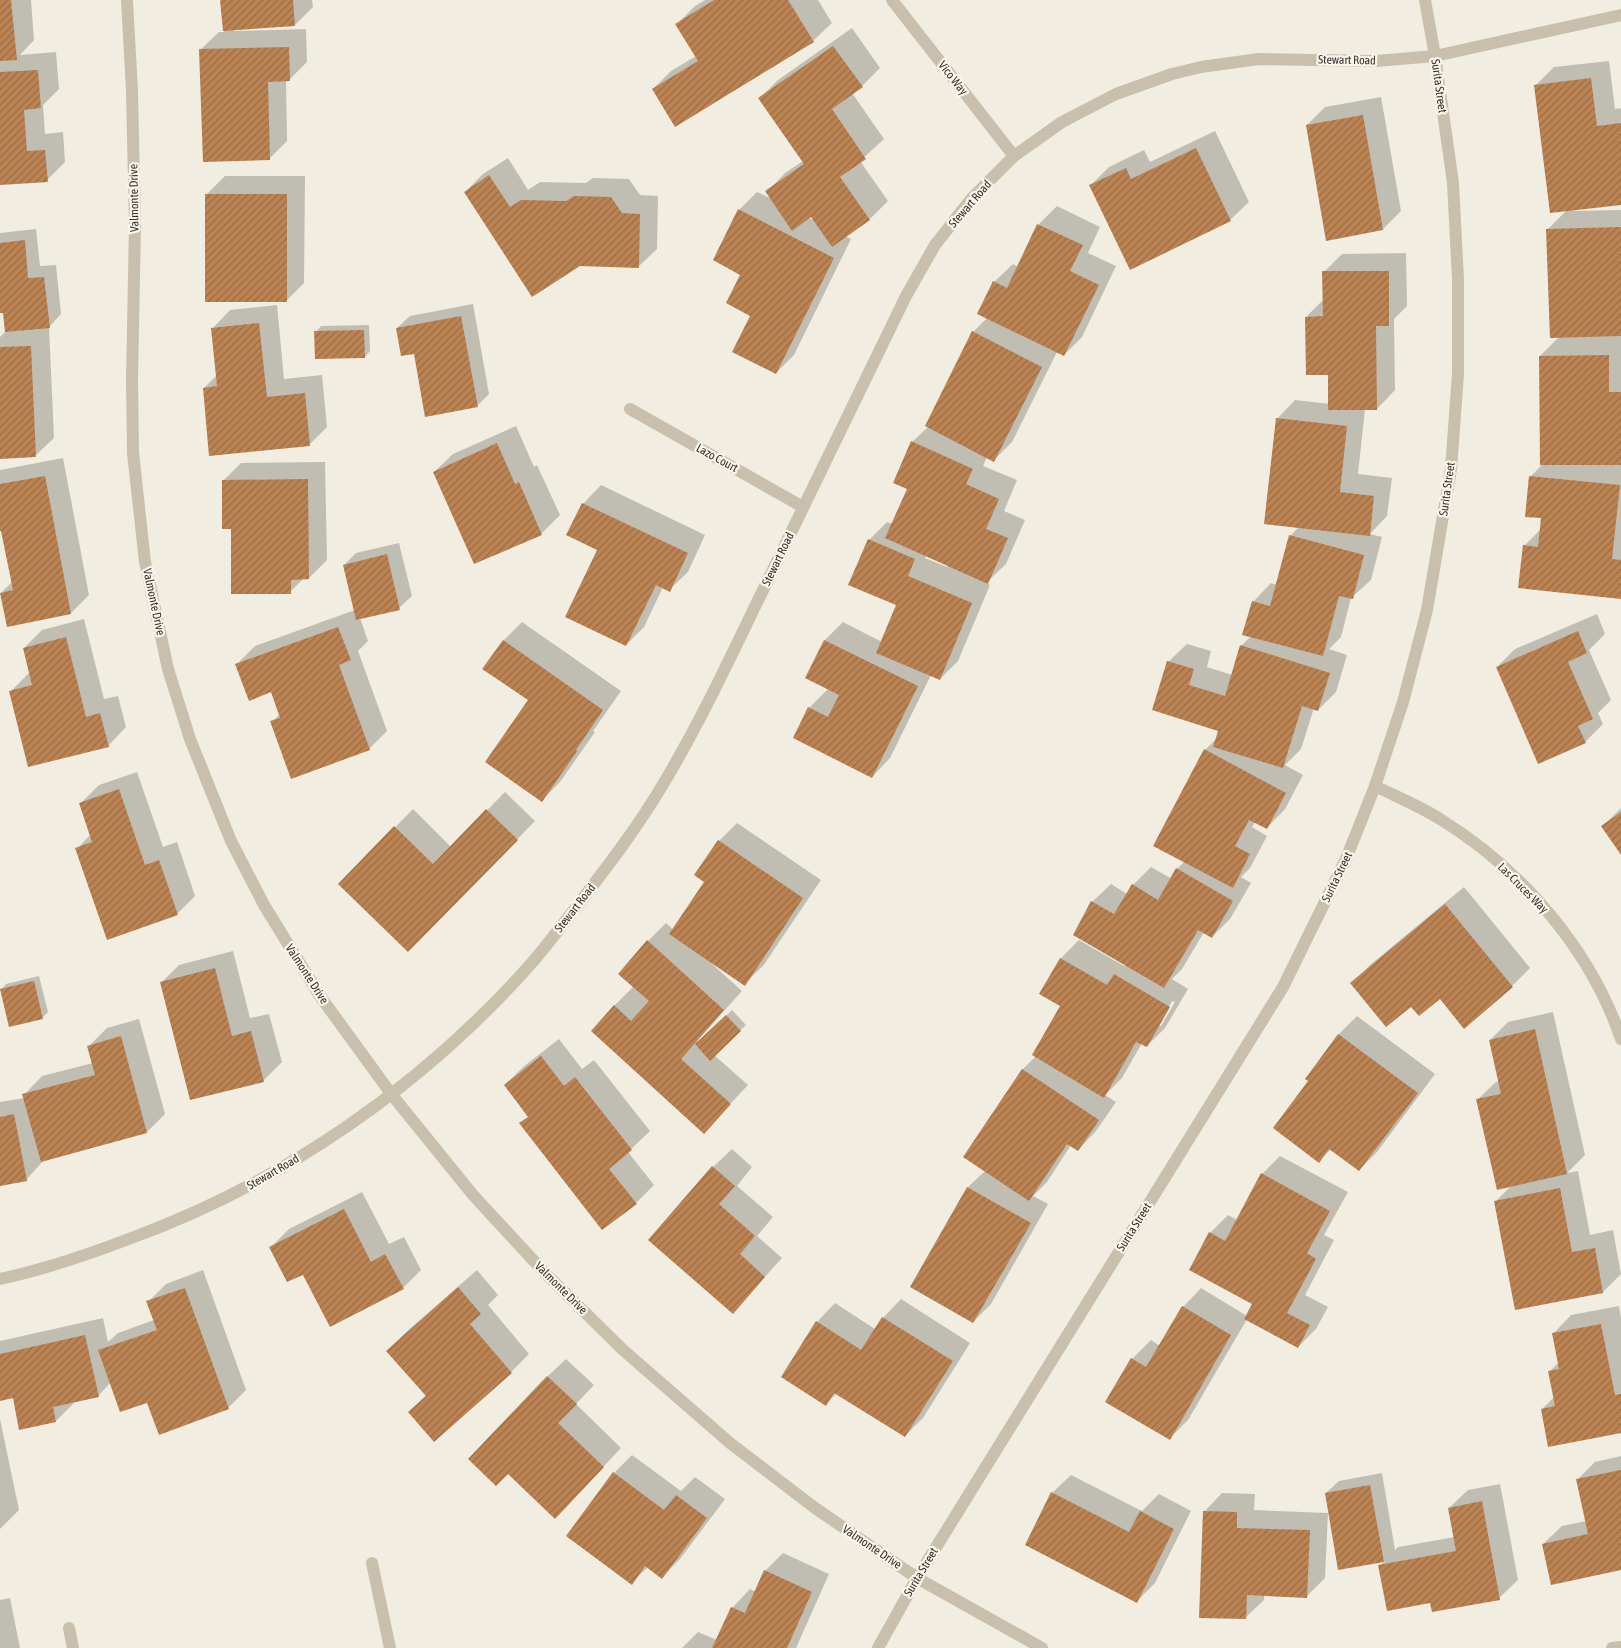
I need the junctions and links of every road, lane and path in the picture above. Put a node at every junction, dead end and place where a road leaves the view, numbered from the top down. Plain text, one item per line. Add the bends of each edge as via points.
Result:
1 (127, 0) edge
2 (892, 0) edge
3 (1425, 0) edge
4 (1621, 15) edge
5 (1435, 56) junction
6 (1014, 156) junction
7 (630, 410) dead end
8 (803, 507) junction
9 (1375, 786) junction
10 (1621, 1038) edge
11 (392, 1095) junction
12 (0, 1279) edge
13 (372, 1563) dead end
14 (917, 1578) junction
15 (69, 1628) dead end
16 (1621, 1647) edge
17 (73, 1648) edge
18 (390, 1648) edge
19 (878, 1648) edge
20 (1042, 1648) edge
21 (1612, 1648) edge

1 - 11 street, Valmonte Drive via 134,216 133,453 145,562 168,669 190,739 231,841 264,905 320,996
2 - 6 street, Vico Way
3 - 5 street, Surita Street
4 - 5 street, Stewart Road
5 - 6 street, Stewart Road via 1376,61 1259,59 1201,67 1116,94 1070,118
5 - 9 street, Surita Street via 1453,183 1458,279 1458,374 1451,469 1427,610 1403,702
6 - 8 street, Stewart Road via 972,198 935,245 906,296
7 - 8 street, Lazo Court
8 - 11 street, Stewart Road via 706,708 662,786 612,862 531,965 431,1063
9 - 10 street, Las Cruces Way via 1438,818 1511,873 1552,917 1587,966
9 - 14 street, Surita Street via 1346,859 1283,987
11 - 12 street, Stewart Road via 334,1136 244,1190 180,1220 82,1257
11 - 14 street, Valmonte Drive via 473,1195 622,1349 730,1443 815,1508
13 - 18 street
14 - 19 street, Surita Street
14 - 20 street, Valmonte Drive
15 - 17 street
16 - 21 street

